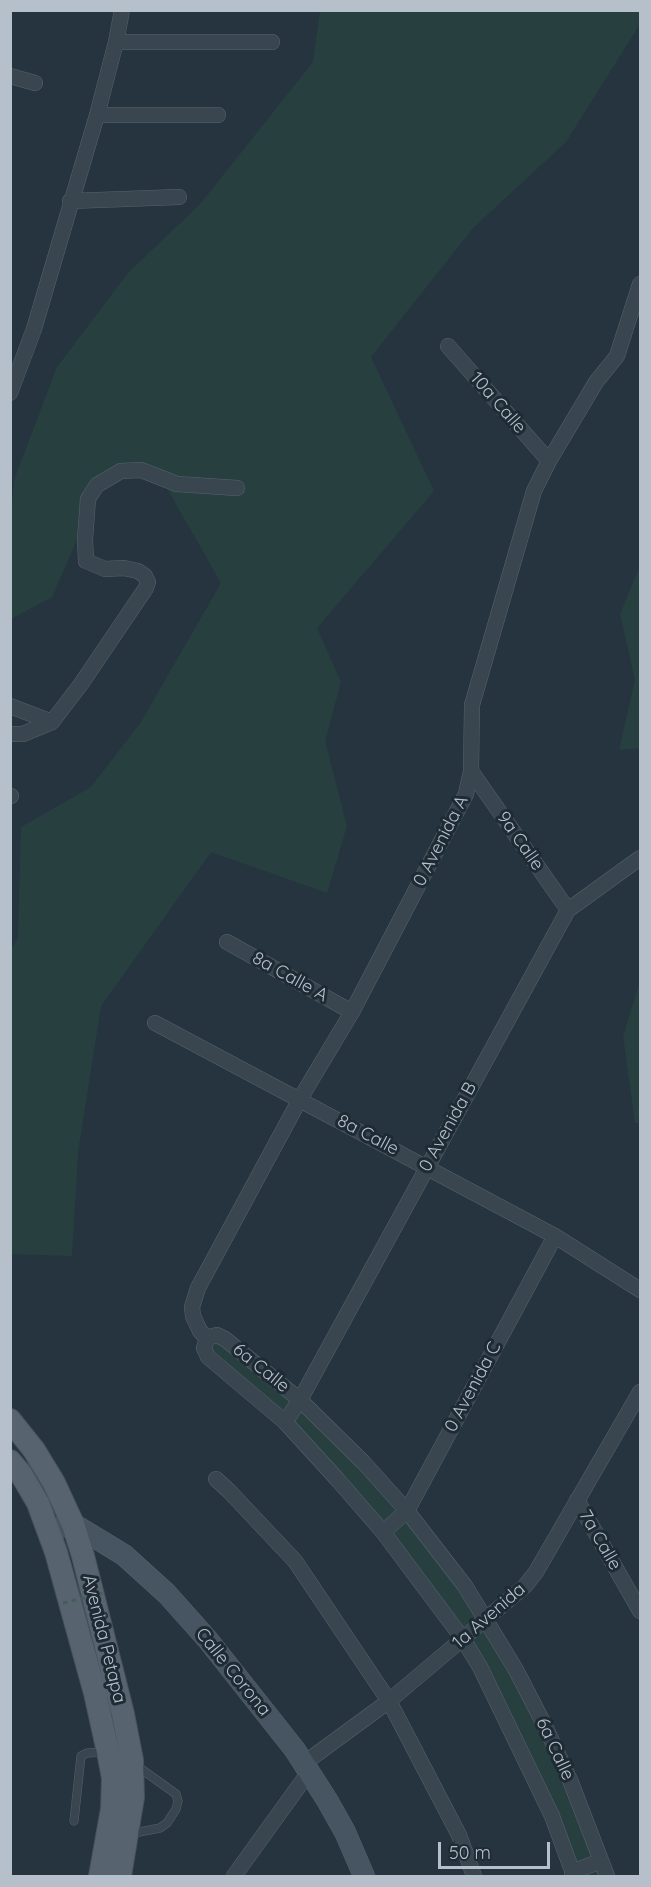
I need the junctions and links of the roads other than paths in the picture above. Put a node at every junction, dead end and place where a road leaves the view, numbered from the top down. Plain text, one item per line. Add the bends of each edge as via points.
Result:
1 (122, 10) edge
2 (116, 42) junction
3 (272, 42) dead end
4 (10, 76) edge
5 (35, 83) dead end
6 (97, 115) junction
7 (218, 115) dead end
8 (179, 198) dead end
9 (70, 201) junction
10 (640, 284) edge
11 (640, 289) edge
12 (448, 346) dead end
13 (10, 393) edge
14 (549, 461) junction
15 (237, 488) dead end
16 (10, 706) edge
17 (52, 722) junction
18 (10, 734) edge
19 (471, 771) junction
20 (640, 858) edge
21 (568, 910) junction
22 (227, 942) dead end
23 (352, 1012) junction
24 (155, 1023) dead end
25 (300, 1099) junction
26 (427, 1166) junction
27 (555, 1236) junction
28 (640, 1290) edge
29 (207, 1338) junction
30 (640, 1392) edge
31 (300, 1400) junction
32 (10, 1420) edge
33 (285, 1422) junction
34 (10, 1461) edge
35 (216, 1479) dead end
36 (577, 1500) junction
37 (407, 1511) junction
38 (73, 1524) junction
39 (49, 1530) junction
40 (383, 1532) junction
41 (640, 1611) edge
42 (486, 1619) junction
43 (463, 1639) junction
44 (389, 1701) junction
45 (120, 1756) junction
46 (306, 1768) junction
47 (74, 1821) dead end
48 (128, 1834) junction
49 (601, 1861) junction
50 (573, 1874) edge
51 (100, 1876) edge
52 (120, 1876) edge
53 (234, 1876) edge
54 (364, 1876) edge
55 (474, 1876) edge
56 (607, 1876) edge

1 - 2 street
2 - 3 street
2 - 6 street
4 - 5 street
6 - 7 street
6 - 9 street
8 - 9 street
9 - 13 street via 34,329
10 - 11 street, 0 Avenida A
11 - 14 street, 0 Avenida A via 617,356 596,382
12 - 14 street, 10a Calle
14 - 19 street, 0 Avenida A via 534,492 472,705
15 - 17 street via 177,484 141,470 121,471 97,485 88,499 86,561 105,569 138,571 148,582
16 - 17 street
17 - 18 street via 23,734
19 - 21 street, 9a Calle
19 - 23 street, 0 Avenida A via 466,794
20 - 21 street, 0 Avenida B
21 - 26 street, 0 Avenida B
22 - 23 street, 8a Calle A
23 - 25 street, 0 Avenida A
24 - 25 street, 8a Calle
25 - 26 street, 8a Calle
25 - 29 street, 0 Avenida A via 194,1298 193,1316
26 - 27 street, 8a Calle
26 - 31 street, 0 Avenida B
27 - 28 street, 8a Calle
27 - 37 street, 0 Avenida C
29 - 31 street, 6a Calle via 217,1335 225,1339
29 - 33 street, 6a Calle via 204,1348 208,1356
30 - 36 street, 1a Avenida
31 - 33 street, 0 Avenida B
31 - 37 street, 6a Calle
32 - 38 main road, Avenida Petapa via 54,1483
33 - 40 street, 6a Calle
34 - 39 main road, Avenida Petapa via 31,1490
35 - 44 street via 295,1561
36 - 41 street, 7a Calle
36 - 42 street, 1a Avenida via 531,1579
37 - 40 street, 0 Avenida C
37 - 42 street, 6a Calle
38 - 39 street
38 - 45 main road, Avenida Petapa via 120,1702
38 - 46 street, Calle Corona via 124,1555 168,1594 250,1692
39 - 45 main road, Avenida Petapa
40 - 43 street, 6a Calle
42 - 43 street, 1a Avenida
42 - 49 street, 6a Calle via 546,1726
43 - 44 street, 1a Avenida
43 - 50 street, 6a Calle via 552,1816
44 - 46 street, 1a Avenida
44 - 55 street via 459,1835
45 - 47 lane via 81,1756
45 - 48 main road, Avenida Petapa via 133,1797
45 - 48 lane via 176,1794 178,1801 167,1823 160,1828
45 - 51 main road, Avenida Petapa via 113,1778 112,1809
46 - 53 street, 1a Avenida
46 - 54 street, Calle Corona via 345,1832
48 - 52 main road, Avenida Petapa
49 - 50 street
49 - 56 street, 6a Calle

